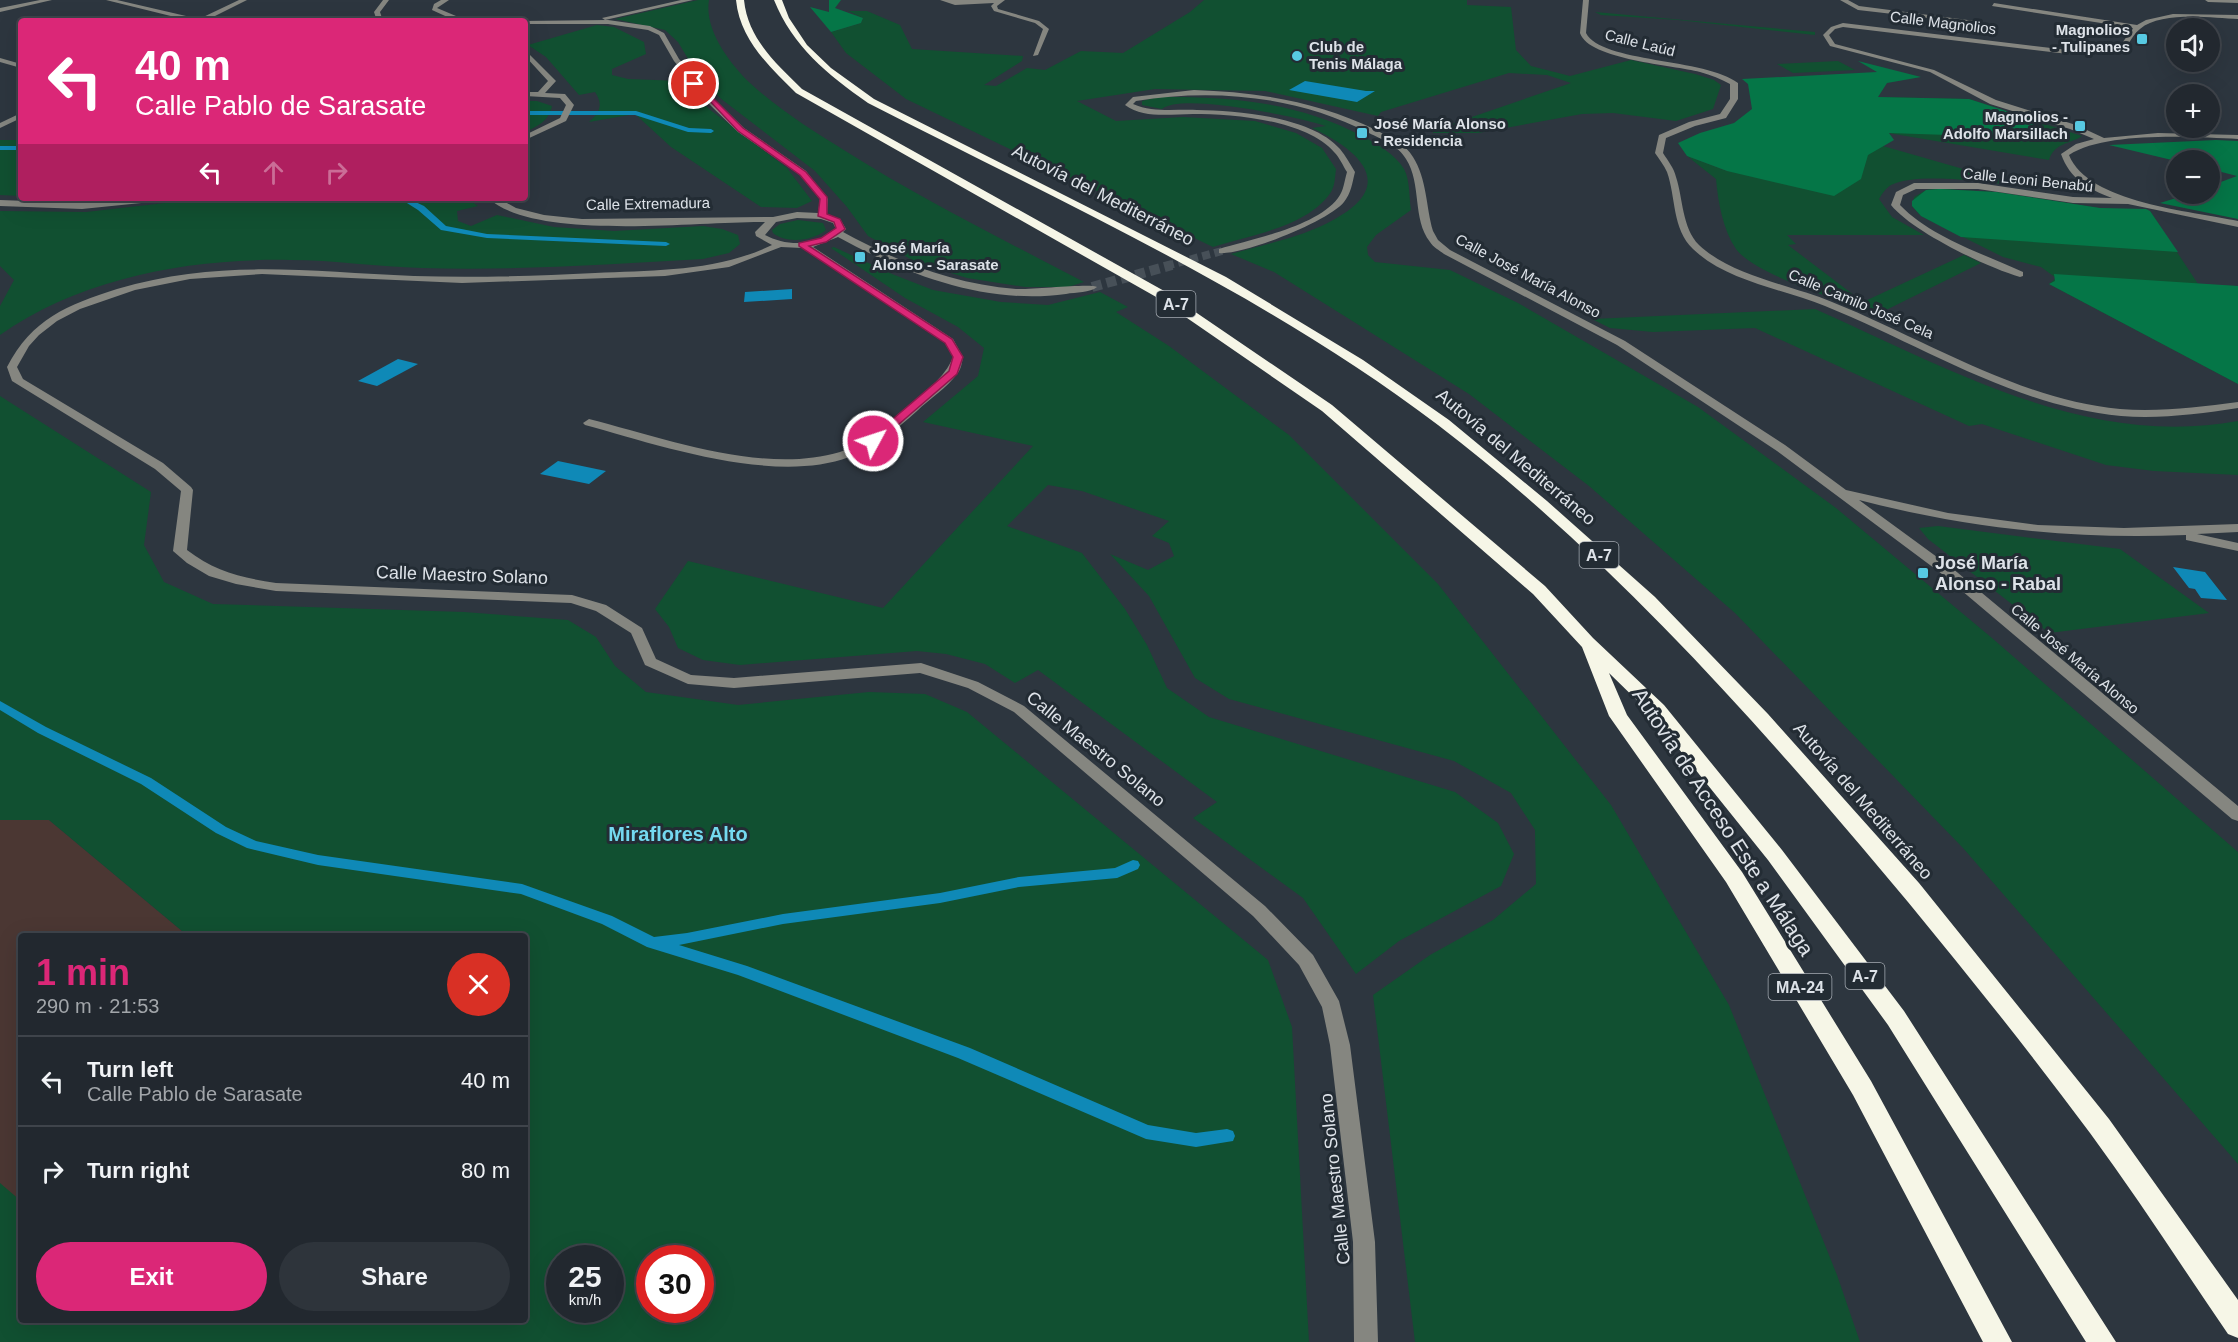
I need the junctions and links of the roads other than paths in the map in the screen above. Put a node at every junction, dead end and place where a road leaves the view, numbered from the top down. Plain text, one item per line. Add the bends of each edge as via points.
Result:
1 (49, 0) edge
2 (109, 0) edge
3 (226, 0) edge
4 (244, 0) edge
5 (386, 0) edge
6 (446, 0) edge
7 (690, 0) edge
8 (778, 0) edge
9 (942, 0) edge
10 (1586, 0) edge
11 (1843, 0) edge
12 (2208, 0) edge
13 (1001, 1) edge
14 (2238, 1) edge
15 (737, 4) edge
16 (1994, 5) dead end
17 (0, 10) edge
18 (2238, 17) edge
19 (183, 18) edge
20 (199, 18) edge
21 (202, 18) edge
22 (379, 18) edge
23 (454, 18) edge
24 (584, 21) junction
25 (528, 22) edge
26 (1980, 22) dead end
27 (2139, 27) junction
28 (528, 55) edge
29 (1035, 55) dead end
30 (0, 60) edge
31 (18, 65) edge
32 (1729, 79) joint
33 (542, 93) junction
34 (528, 94) edge
35 (18, 110) edge
36 (18, 117) edge
37 (0, 119) edge
38 (0, 126) edge
39 (528, 137) edge
40 (2238, 137) edge
41 (2103, 140) junction
42 (131, 201) edge
43 (495, 201) edge
44 (2128, 201) junction
45 (0, 203) edge
46 (822, 216) junction
47 (772, 220) junction
48 (2238, 224) edge
49 (838, 233) junction
50 (780, 244) junction
51 (802, 244) junction
52 (1222, 251) tunnel mouth
53 (2020, 273) dead end
54 (1092, 287) tunnel mouth
55 (2238, 405) edge
56 (589, 423) dead end
57 (1839, 490) junction
58 (2238, 528) edge
59 (2169, 532) junction
60 (2238, 547) edge
61 (1587, 642) junction
62 (2238, 815) edge
63 (2238, 1324) edge
64 (1366, 1342) edge
65 (1998, 1342) edge
66 (2102, 1342) edge

1 - 17 street
2 - 19 street
3 - 20 street
4 - 21 street
5 - 22 street via 377,12
6 - 23 street via 434,9
7 - 24 street
8 - 63 highway, Autovía del Mediterráneo / A-7 via 787,24 805,49 871,101 1222,280 1358,363 1444,423 1560,520 1648,601 1761,718 1911,890 2100,1127
9 - 13 street
10 - 32 street, Calle Laúd via 1583,35 1587,41 1621,54
11 - 26 street via 1869,10
12 - 14 street
13 - 29 street via 994,6 996,10 1037,22 1046,29
15 - 61 highway, A-7 via 767,59 799,91 1162,295 1327,408 1539,590
16 - 27 street
18 - 27 street via 2175,17
24 - 25 street
24 - 46 street via 650,28 662,34 676,60 712,102 741,130 803,173 824,199
27 - 41 street, Calle Magnolios via 2119,52 2098,54 1843,25 1826,35 1832,45 1932,71 1993,102
28 - 33 street via 552,81
30 - 31 street
32 - 55 street, Calle Camilo José Cela via 1736,87 1734,99 1723,116 1662,137 1659,153 1672,175 1683,227 1695,246 1716,260 1827,303 2019,387 2079,406 2126,413 2179,414
33 - 34 street
33 - 39 street via 562,96 570,105 568,112 550,127
35 - 37 street
36 - 38 street
40 - 41 street
41 - 44 street via 2065,154 2069,170 2086,184
42 - 45 street via 82,206
43 - 47 street, Calle Extremadura via 533,215 586,222
44 - 48 street, Calle Leoni Benabú
44 - 53 street, Calle Leoni Benabú via 2073,200 2005,189 1945,185 1914,186 1899,194 1895,205 1902,214
46 - 47 street, Calle Extremadura
46 - 49 street via 837,221 841,229
47 - 50 street via 760,232 765,239
49 - 51 street
49 - 54 street via 898,266 961,285 1020,293
50 - 51 street
50 - 64 street, Calle Maestro Solano via 720,267 633,273 415,279 239,271 162,282 91,301 51,321 24,344 12,367 18,381 159,466 187,490 180,551 197,566 229,580 276,586 572,599 601,608 637,631 650,662 688,679 734,683 921,668 973,685 1019,709 1259,911 1306,960 1332,1006 1364,1242
51 - 56 street via 949,341 958,357 953,372 873,441 818,460 786,464 746,460
52 - 57 street, Calle José María Alonso via 1288,231 1324,215 1347,193 1351,172 1335,148 1310,132 1247,116 1140,111 1129,105 1133,99 1176,93 1253,97 1323,111 1372,131 1408,154 1420,177 1433,239 1447,252 1622,343
57 - 59 street via 1917,511 2007,526
57 - 62 street, Calle José María Alonso via 1947,572
58 - 59 street
59 - 60 street
61 - 65 highway, Autovía de Acceso Este a Málaga / MA-24 via 1618,716 1734,877 1862,1088
61 - 66 highway, A-7 via 1657,710 1775,855 1896,1018

